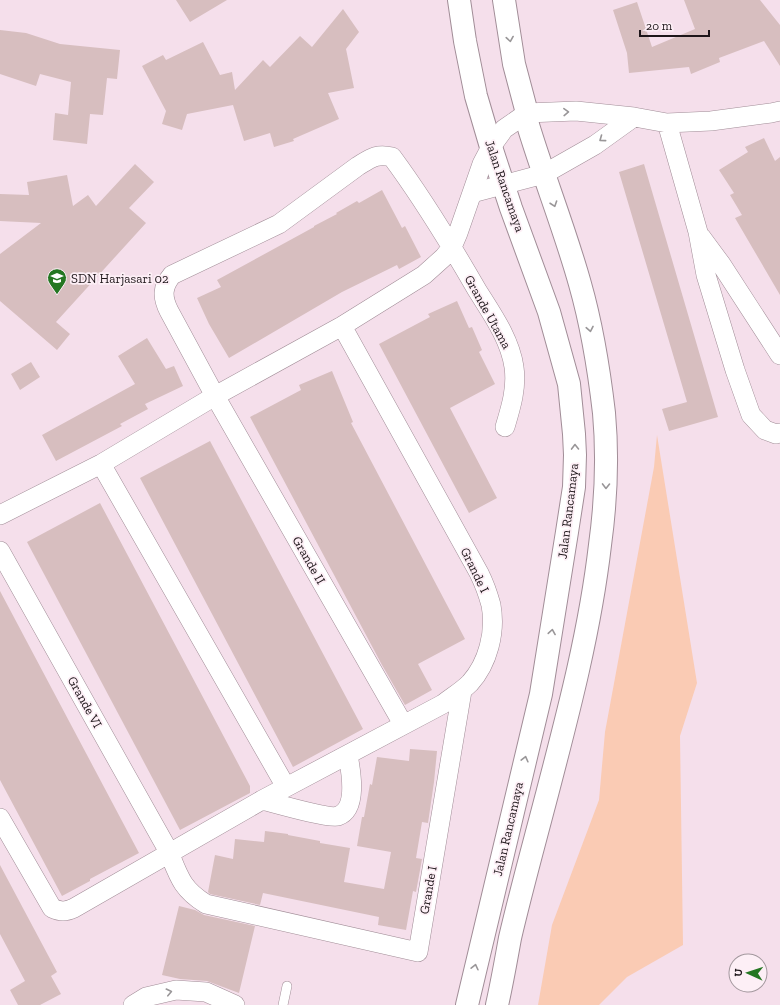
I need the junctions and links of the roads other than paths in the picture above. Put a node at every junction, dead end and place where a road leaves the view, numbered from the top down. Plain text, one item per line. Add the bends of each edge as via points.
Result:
1 (459, 0) edge
2 (504, 0) edge
3 (780, 111) edge
4 (527, 113) junction
5 (634, 117) junction
6 (667, 123) junction
7 (491, 147) junction
8 (544, 174) junction
9 (504, 185) junction
10 (472, 193) junction
11 (698, 232) junction
12 (452, 247) junction
13 (342, 326) junction
14 (780, 355) edge
15 (215, 396) junction
16 (505, 427) dead end
17 (780, 434) edge
18 (101, 464) junction
19 (0, 515) edge
20 (0, 551) edge
21 (462, 691) junction
22 (403, 724) junction
23 (348, 755) junction
24 (286, 788) junction
25 (262, 800) junction
26 (0, 818) edge
27 (169, 852) junction
28 (418, 952) joint
29 (287, 986) dead end
30 (133, 1005) edge
31 (235, 1005) edge
32 (283, 1005) edge
33 (467, 1005) edge
34 (497, 1005) edge

1 - 7 street, Jalan Rancamaya via 470,69
2 -> 4 street via 514,64
3 - 6 street via 711,121
4 -> 5 street via 576,111
4 - 7 street via 504,129
4 - 8 street
5 - 6 street
5 -> 8 street via 594,145
6 - 11 street
7 - 9 street, Jalan Rancamaya
7 - 10 street
8 - 9 street
8 -> 34 street via 581,286 594,349 604,414 606,492 597,572 576,683 520,897
9 - 10 street
33 -> 9 street, Jalan Rancamaya via 541,694 574,487 574,434 569,384 549,312
10 - 12 street
11 - 14 street
11 - 17 street via 706,275 752,415 765,430
12 - 13 street via 424,275
12 - 15 street, Grande Utama via 392,157 378,155 358,166 279,224 172,275 164,288 165,303
12 - 16 street, Grande Utama via 506,339 512,356 515,383
13 - 15 street
13 - 21 street, Grande I via 479,573 487,592 492,622 487,655 480,669
15 - 18 street
15 - 22 street, Grande II
18 - 19 street
18 - 24 street
20 - 27 street, Grande VI
21 - 22 street via 443,704
21 - 28 street, Grande I
22 - 23 street
23 - 24 street
23 - 25 street via 352,775 351,793 346,808 337,816 322,815
24 - 25 street
25 - 27 street
26 - 27 street via 48,902 58,911 65,912 74,908
27 - 28 street, Grande VI via 180,881 195,897 206,904
29 - 32 lane
30 -> 31 street via 146,997 176,990 206,992

